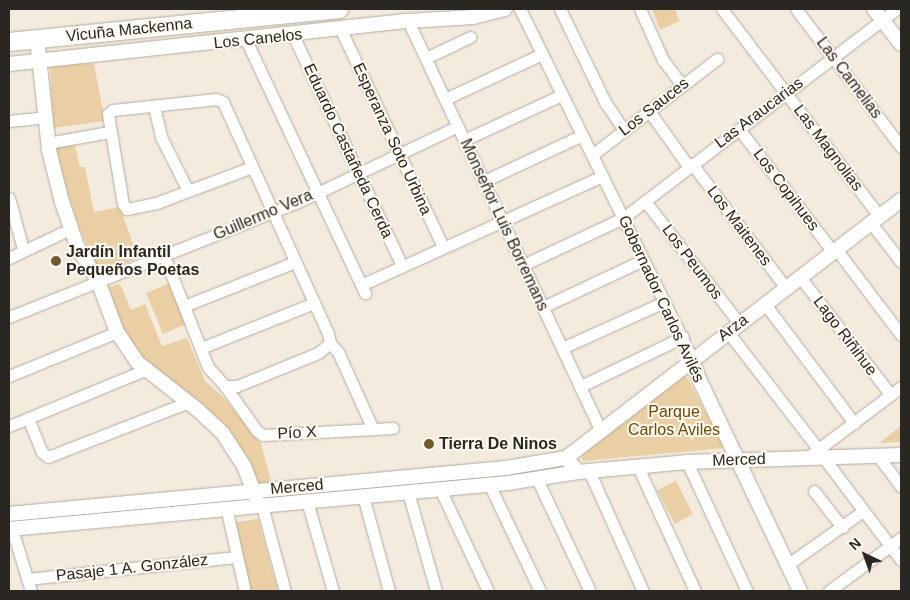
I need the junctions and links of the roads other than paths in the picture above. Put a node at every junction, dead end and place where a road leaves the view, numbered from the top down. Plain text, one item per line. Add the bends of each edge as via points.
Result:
1 (339, 9) edge
2 (505, 9) edge
3 (520, 9) edge
4 (560, 9) edge
5 (640, 9) edge
6 (722, 9) edge
7 (796, 9) edge
8 (896, 9) edge
9 (878, 14) edge
10 (408, 21) junction
11 (342, 30) junction
12 (293, 35) junction
13 (470, 38) dead end
14 (37, 39) junction
15 (246, 40) junction
16 (9, 42) edge
17 (901, 44) edge
18 (542, 54) junction
19 (833, 57) junction
20 (426, 58) junction
21 (717, 59) dead end
22 (39, 60) junction
23 (9, 64) edge
24 (682, 85) junction
25 (786, 93) junction
26 (562, 95) junction
27 (445, 99) junction
28 (154, 106) junction
29 (649, 111) junction
30 (45, 117) junction
31 (9, 121) edge
32 (458, 126) junction
33 (739, 129) junction
34 (624, 130) junction
35 (109, 132) junction
36 (582, 135) junction
37 (464, 140) junction
38 (48, 143) junction
39 (901, 147) edge
40 (400, 154) junction
41 (592, 155) junction
42 (691, 165) junction
43 (252, 167) junction
44 (359, 173) junction
45 (602, 176) junction
46 (484, 181) junction
47 (188, 191) junction
48 (318, 193) junction
49 (9, 198) edge
50 (901, 200) edge
51 (644, 201) junction
52 (273, 213) junction
53 (623, 218) junction
54 (875, 220) junction
55 (502, 221) junction
56 (70, 229) junction
57 (443, 247) junction
58 (23, 249) junction
59 (835, 251) junction
60 (164, 256) junction
61 (9, 258) edge
62 (644, 260) junction
63 (295, 262) junction
64 (901, 262) edge
65 (523, 265) junction
66 (402, 266) junction
67 (800, 277) junction
68 (98, 281) junction
69 (786, 288) junction
70 (664, 302) junction
71 (314, 303) junction
72 (765, 304) junction
73 (184, 306) junction
74 (543, 307) junction
75 (9, 317) edge
76 (733, 328) junction
77 (117, 332) junction
78 (901, 335) edge
79 (683, 337) junction
80 (330, 343) junction
81 (200, 348) junction
82 (562, 348) junction
83 (692, 359) junction
84 (145, 370) junction
85 (9, 376) edge
86 (225, 386) junction
87 (581, 386) junction
88 (901, 387) edge
89 (891, 395) junction
90 (188, 402) junction
91 (28, 418) junction
92 (854, 423) junction
93 (9, 426) edge
94 (373, 428) junction
95 (393, 428) dead end
96 (600, 429) junction
97 (816, 455) junction
98 (901, 455) edge
99 (878, 456) junction
100 (566, 458) junction
101 (738, 460) junction
102 (687, 462) junction
103 (638, 467) junction
104 (584, 472) junction
105 (537, 479) junction
106 (489, 484) junction
107 (901, 486) edge
108 (440, 489) junction
109 (254, 491) junction
110 (814, 491) dead end
111 (408, 492) junction
112 (363, 496) junction
113 (308, 501) junction
114 (260, 506) junction
115 (226, 508) junction
116 (863, 511) junction
117 (9, 514) edge
118 (842, 527) junction
119 (10, 529) edge
120 (901, 538) edge
121 (890, 546) junction
122 (236, 557) junction
123 (901, 560) edge
124 (787, 565) junction
125 (27, 579) junction
126 (30, 591) edge
127 (245, 591) edge
128 (285, 591) edge
129 (333, 591) edge
130 (389, 591) edge
131 (436, 591) edge
132 (488, 591) edge
133 (540, 591) edge
134 (590, 591) edge
135 (643, 591) edge
136 (695, 591) edge
137 (747, 591) edge
138 (800, 591) edge
139 (829, 591) edge

1 - 14 main road, Vicuña Mackenna
2 - 10 street, Los Canelos via 473,17
3 - 18 street, Gobernador Carlos Avilés
4 - 34 street via 605,102
5 - 24 street via 663,60
6 - 25 street, Las Magnolias
7 - 19 street, Las Camelias
8 - 9 street, Las Araucarias
9 - 17 street
9 - 19 street, Las Araucarias
10 - 11 street, Los Canelos
10 - 20 street, Monseñor Luis Borremans
11 - 12 street, Los Canelos
11 - 40 street, Esperanza Soto Urbina
12 - 15 street, Los Canelos
12 - 44 street, Eduardo Castañeda Cerda
13 - 20 street
14 - 16 main road, Vicuña Mackenna
14 - 22 street
15 - 22 street, Los Canelos
15 - 48 street
18 - 26 street, Gobernador Carlos Avilés
18 - 27 street
19 - 25 street, Las Araucarias
19 - 39 street, Las Camelias
20 - 27 street, Monseñor Luis Borremans
21 - 24 street, Los Sauces
22 - 23 street, Los Canelos
22 - 30 street
24 - 29 street, Los Sauces
25 - 33 street, Las Araucarias
25 - 54 street, Las Magnolias
26 - 36 street, Gobernador Carlos Avilés
26 - 37 street
27 - 32 street, Monseñor Luis Borremans
28 - 35 street via 109,112
28 - 43 street via 221,100
28 - 47 street via 160,137
29 - 34 street, Los Sauces
29 - 42 street, Los Maitenes
30 - 31 street
30 - 38 street
32 - 37 street, Monseñor Luis Borremans
32 - 40 street, Guillermo Vera
33 - 42 street, Las Araucarias
33 - 59 street, Los Copihues
34 - 41 street, Los Sauces
35 - 38 street
35 - 47 street via 125,207 142,208
36 - 41 street, Gobernador Carlos Avilés
36 - 46 street
37 - 46 street, Monseñor Luis Borremans
38 - 56 street
40 - 44 street, Guillermo Vera
40 - 57 street, Esperanza Soto Urbina
41 - 45 street, Gobernador Carlos Avilés
42 - 51 street, Las Araucarias
42 - 69 street, Los Maitenes
43 - 47 street
43 - 52 street
44 - 48 street, Guillermo Vera
44 - 66 street, Eduardo Castañeda Cerda
45 - 53 street, Gobernador Carlos Avilés
45 - 55 street
46 - 55 street, Monseñor Luis Borremans
48 - 52 street, Guillermo Vera
48 - 66 street via 363,289
49 - 58 street
50 - 54 street, Arza
51 - 53 street, Las Araucarias
51 - 76 street, Los Peumos
52 - 60 street, Guillermo Vera
52 - 63 street
53 - 62 street, Gobernador Carlos Avilés
53 - 65 street, Las Araucarias
54 - 59 street, Arza
54 - 64 street, Las Magnolias
55 - 57 street
55 - 65 street, Monseñor Luis Borremans
56 - 58 street
56 - 68 street via 76,246
57 - 66 street
58 - 61 street
59 - 67 street, Arza
59 - 78 street, Los Copihues
60 - 68 street, Guillermo Vera
60 - 73 street
62 - 70 street, Gobernador Carlos Avilés
62 - 74 street
63 - 71 street
63 - 73 street
65 - 74 street, Monseñor Luis Borremans
67 - 69 street, Arza
67 - 89 street, Lago Riñihue
68 - 75 street, Guillermo Vera
68 - 77 street
69 - 72 street, Arza
70 - 79 street, Gobernador Carlos Avilés
70 - 82 street
71 - 80 street
71 - 81 street
72 - 76 street, Arza
72 - 92 street
73 - 81 street
74 - 82 street, Monseñor Luis Borremans
76 - 83 street, Arza
76 - 97 street, Los Peumos
77 - 84 street
77 - 85 street
79 - 83 street, Gobernador Carlos Avilés
79 - 87 street
80 - 86 street via 318,353 237,386
80 - 94 street via 338,352
81 - 86 street via 212,373
82 - 87 street, Monseñor Luis Borremans
83 - 96 street, Arza
83 - 101 street, Gobernador Carlos Avilés via 698,379
84 - 90 street
84 - 91 street
86 - 94 street, Pío X via 263,435
87 - 96 street, Monseñor Luis Borremans
88 - 89 street
89 - 92 street
90 - 91 street via 46,457
90 - 109 street via 230,443
91 - 93 street
92 - 97 street
94 - 95 street, Pío X
96 - 100 street, Arza
97 - 99 street, Merced
97 - 101 street, Merced
97 - 116 street, Los Peumos
98 - 99 street, Merced
99 - 107 street
100 - 104 street
100 - 109 street, Merced via 506,468
101 - 102 street, Merced
101 - 124 street, Gobernador Carlos Avilés
102 - 103 street, Merced
102 - 137 street
103 - 104 street, Merced
103 - 136 street
104 - 105 street, Merced
104 - 135 street
105 - 106 street, Merced
105 - 134 street
106 - 108 street, Merced
106 - 133 street
108 - 111 street, Merced
108 - 132 street
109 - 114 street
109 - 117 street, Merced
110 - 118 street
111 - 112 street, Merced
111 - 131 street
112 - 113 street, Merced
112 - 130 street
113 - 114 street, Merced
113 - 129 street
114 - 115 street, Merced
114 - 128 street
115 - 119 street, Merced
115 - 122 street
116 - 118 street
116 - 121 street, Los Peumos
118 - 124 street
119 - 125 street
120 - 121 street
121 - 123 street, Los Peumos
121 - 139 street
122 - 125 street, Pasaje 1 A. González
122 - 127 street
124 - 138 street, Gobernador Carlos Avilés
125 - 126 street

